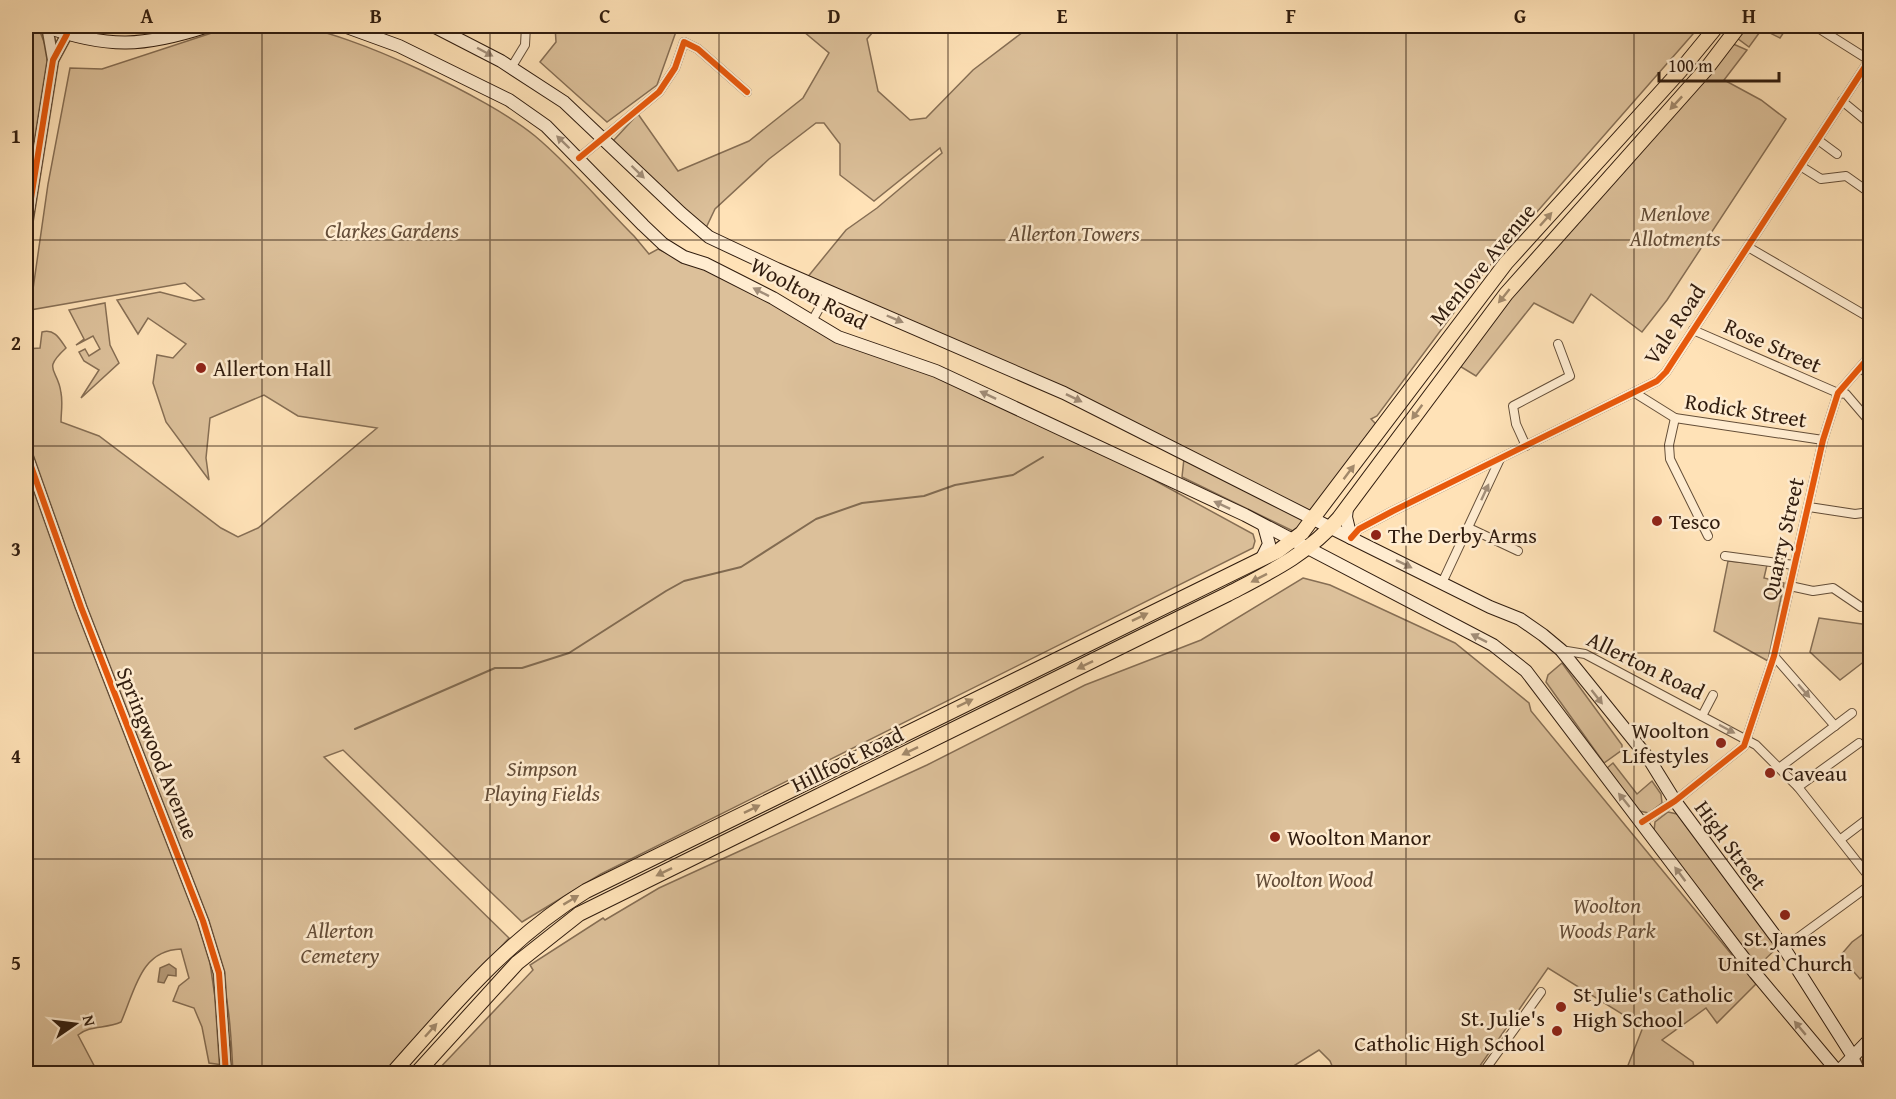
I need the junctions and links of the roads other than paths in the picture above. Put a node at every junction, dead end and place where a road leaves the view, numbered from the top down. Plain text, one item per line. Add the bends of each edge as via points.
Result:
1 (46, 26) edge
2 (208, 26) edge
3 (344, 26) edge
4 (433, 26) edge
5 (526, 26) edge
6 (1718, 26) edge
7 (1815, 26) edge
8 (67, 30) edge
9 (1736, 30) edge
10 (53, 60) junction
11 (1870, 60) edge
12 (511, 68) junction
13 (747, 93) dead end
14 (1842, 101) junction
15 (1870, 124) edge
16 (603, 137) junction
17 (1818, 140) junction
18 (1837, 154) dead end
19 (579, 158) junction
20 (1802, 167) junction
21 (1870, 193) edge
22 (26, 230) edge
23 (1748, 247) junction
24 (829, 291) junction
25 (1870, 318) edge
26 (812, 321) junction
27 (1693, 330) junction
28 (1558, 344) dead end
29 (1870, 356) edge
30 (1861, 367) junction
31 (1870, 376) edge
32 (1635, 393) junction
33 (1838, 393) junction
34 (1675, 418) junction
35 (1870, 422) edge
36 (1823, 440) junction
37 (1526, 446) junction
38 (26, 452) edge
39 (1500, 459) junction
40 (1809, 507) junction
41 (1347, 508) junction
42 (1870, 512) edge
43 (1313, 518) junction
44 (1264, 526) junction
45 (1330, 528) junction
46 (1469, 528) junction
47 (1708, 536) dead end
48 (1351, 538) junction
49 (1293, 540) junction
50 (1310, 548) junction
51 (1518, 551) dead end
52 (1725, 556) dead end
53 (1262, 558) junction
54 (1794, 565) junction
55 (1442, 583) junction
56 (1790, 586) junction
57 (1861, 606) dead end
58 (1561, 650) junction
59 (1774, 656) junction
60 (1713, 695) dead end
61 (1852, 713) dead end
62 (1702, 716) junction
63 (1835, 726) junction
64 (1748, 740) junction
65 (1859, 743) dead end
66 (1779, 768) junction
67 (1798, 787) junction
68 (1675, 801) junction
69 (1870, 817) edge
70 (1641, 822) junction
71 (1841, 839) junction
72 (1870, 878) edge
73 (1870, 885) edge
74 (514, 942) junction
75 (1784, 948) junction
76 (526, 954) junction
77 (1541, 992) dead end
78 (1870, 1039) edge
79 (1852, 1055) junction
80 (1838, 1073) edge
81 (226, 1074) edge
82 (392, 1074) edge
83 (416, 1074) edge
84 (1482, 1074) edge
85 (1861, 1074) edge

1 - 8 main road
1 - 10 street
2 - 8 main road via 169,39 132,44
19 -> 3 main road, Woolton Road via 546,126 509,100 399,46
4 -> 12 main road, Woolton Road
5 - 12 street via 525,45
6 - 9 highway
43 -> 6 highway, Menlove Avenue via 1506,263
7 - 11 street
8 - 10 street
9 -> 41 highway, Menlove Avenue via 1707,68 1506,294
10 - 22 street
11 - 14 street, Vale Road
12 - 16 main road, Woolton Road via 564,102
13 - 16 street via 698,49 684,42 675,68 659,92
14 - 15 street
14 - 17 street, Vale Road
16 - 19 street
16 -> 24 main road, Woolton Road via 709,237
17 - 18 street
17 - 20 street, Vale Road
26 -> 19 main road, Woolton Road via 663,244
20 - 21 street via 1821,179 1846,176
20 - 23 street, Vale Road
23 - 25 street
23 - 27 street, Vale Road
24 - 26 street
24 -> 43 main road, Woolton Road via 1064,393
44 -> 26 main road, Woolton Road via 936,371 838,337
27 - 32 street, Vale Road via 1666,372
27 - 33 street, Rose Street
28 - 37 street via 1570,376 1513,406
29 - 30 street, Quarry Street
30 - 31 street
30 - 33 street, Quarry Street
32 - 34 street, Rodick Street
32 - 37 street, Vale Road
33 - 35 street, Rose Street via 1846,394
33 - 36 street, Quarry Street
34 - 36 street, Rodick Street
34 - 47 street via 1670,459
36 - 40 street, Quarry Street
37 - 39 street, Vale Road
38 - 81 street, Springwood Avenue via 206,932 219,973
46 -> 39 street
39 - 48 street, Vale Road via 1359,529
40 - 42 street
40 - 54 street, Quarry Street
41 - 45 highway, Menlove Avenue
41 - 48 main road
43 - 45 main road, Woolton Road
43 - 49 highway, Menlove Avenue
44 - 49 main road, Woolton Road
44 - 53 main road via 1269,544
45 - 48 main road, Allerton Road
45 - 50 highway, Hillfoot Road
46 - 51 street
46 - 55 street
48 -> 55 main road, Allerton Road
49 - 50 main road, Woolton Road
49 - 53 highway, Hillfoot Road
70 -> 50 main road via 1526,671 1493,645
50 -> 76 highway, Hillfoot Road via 1228,594 579,914
52 - 54 street
74 -> 53 highway, Hillfoot Road via 559,907 615,876
54 - 56 street, Quarry Street
55 - 58 main road, Allerton Road via 1520,619
56 - 57 street via 1813,591 1833,588
56 - 59 street, Quarry Street
58 - 62 street, Allerton Road via 1586,654
58 -> 68 main road, High Street via 1649,759
59 -> 63 street
59 - 64 street, Quarry Street
60 - 62 street
61 - 63 street
62 -> 64 street, Allerton Road
63 - 66 street
64 - 66 street, Allerton Road
64 - 68 street
65 - 67 street
66 - 67 street, Allerton Road
67 - 71 street, Allerton Road
68 - 70 street
68 - 75 main road, High Street
69 - 71 street
80 -> 70 main road via 1755,973
71 - 72 street, Allerton Road
73 - 75 street
74 - 76 street
82 -> 74 highway, Hillfoot Road
75 - 79 main road, High Street
76 - 83 highway, Hillfoot Road
77 - 84 street
78 - 79 main road
79 - 80 main road
79 - 85 street

